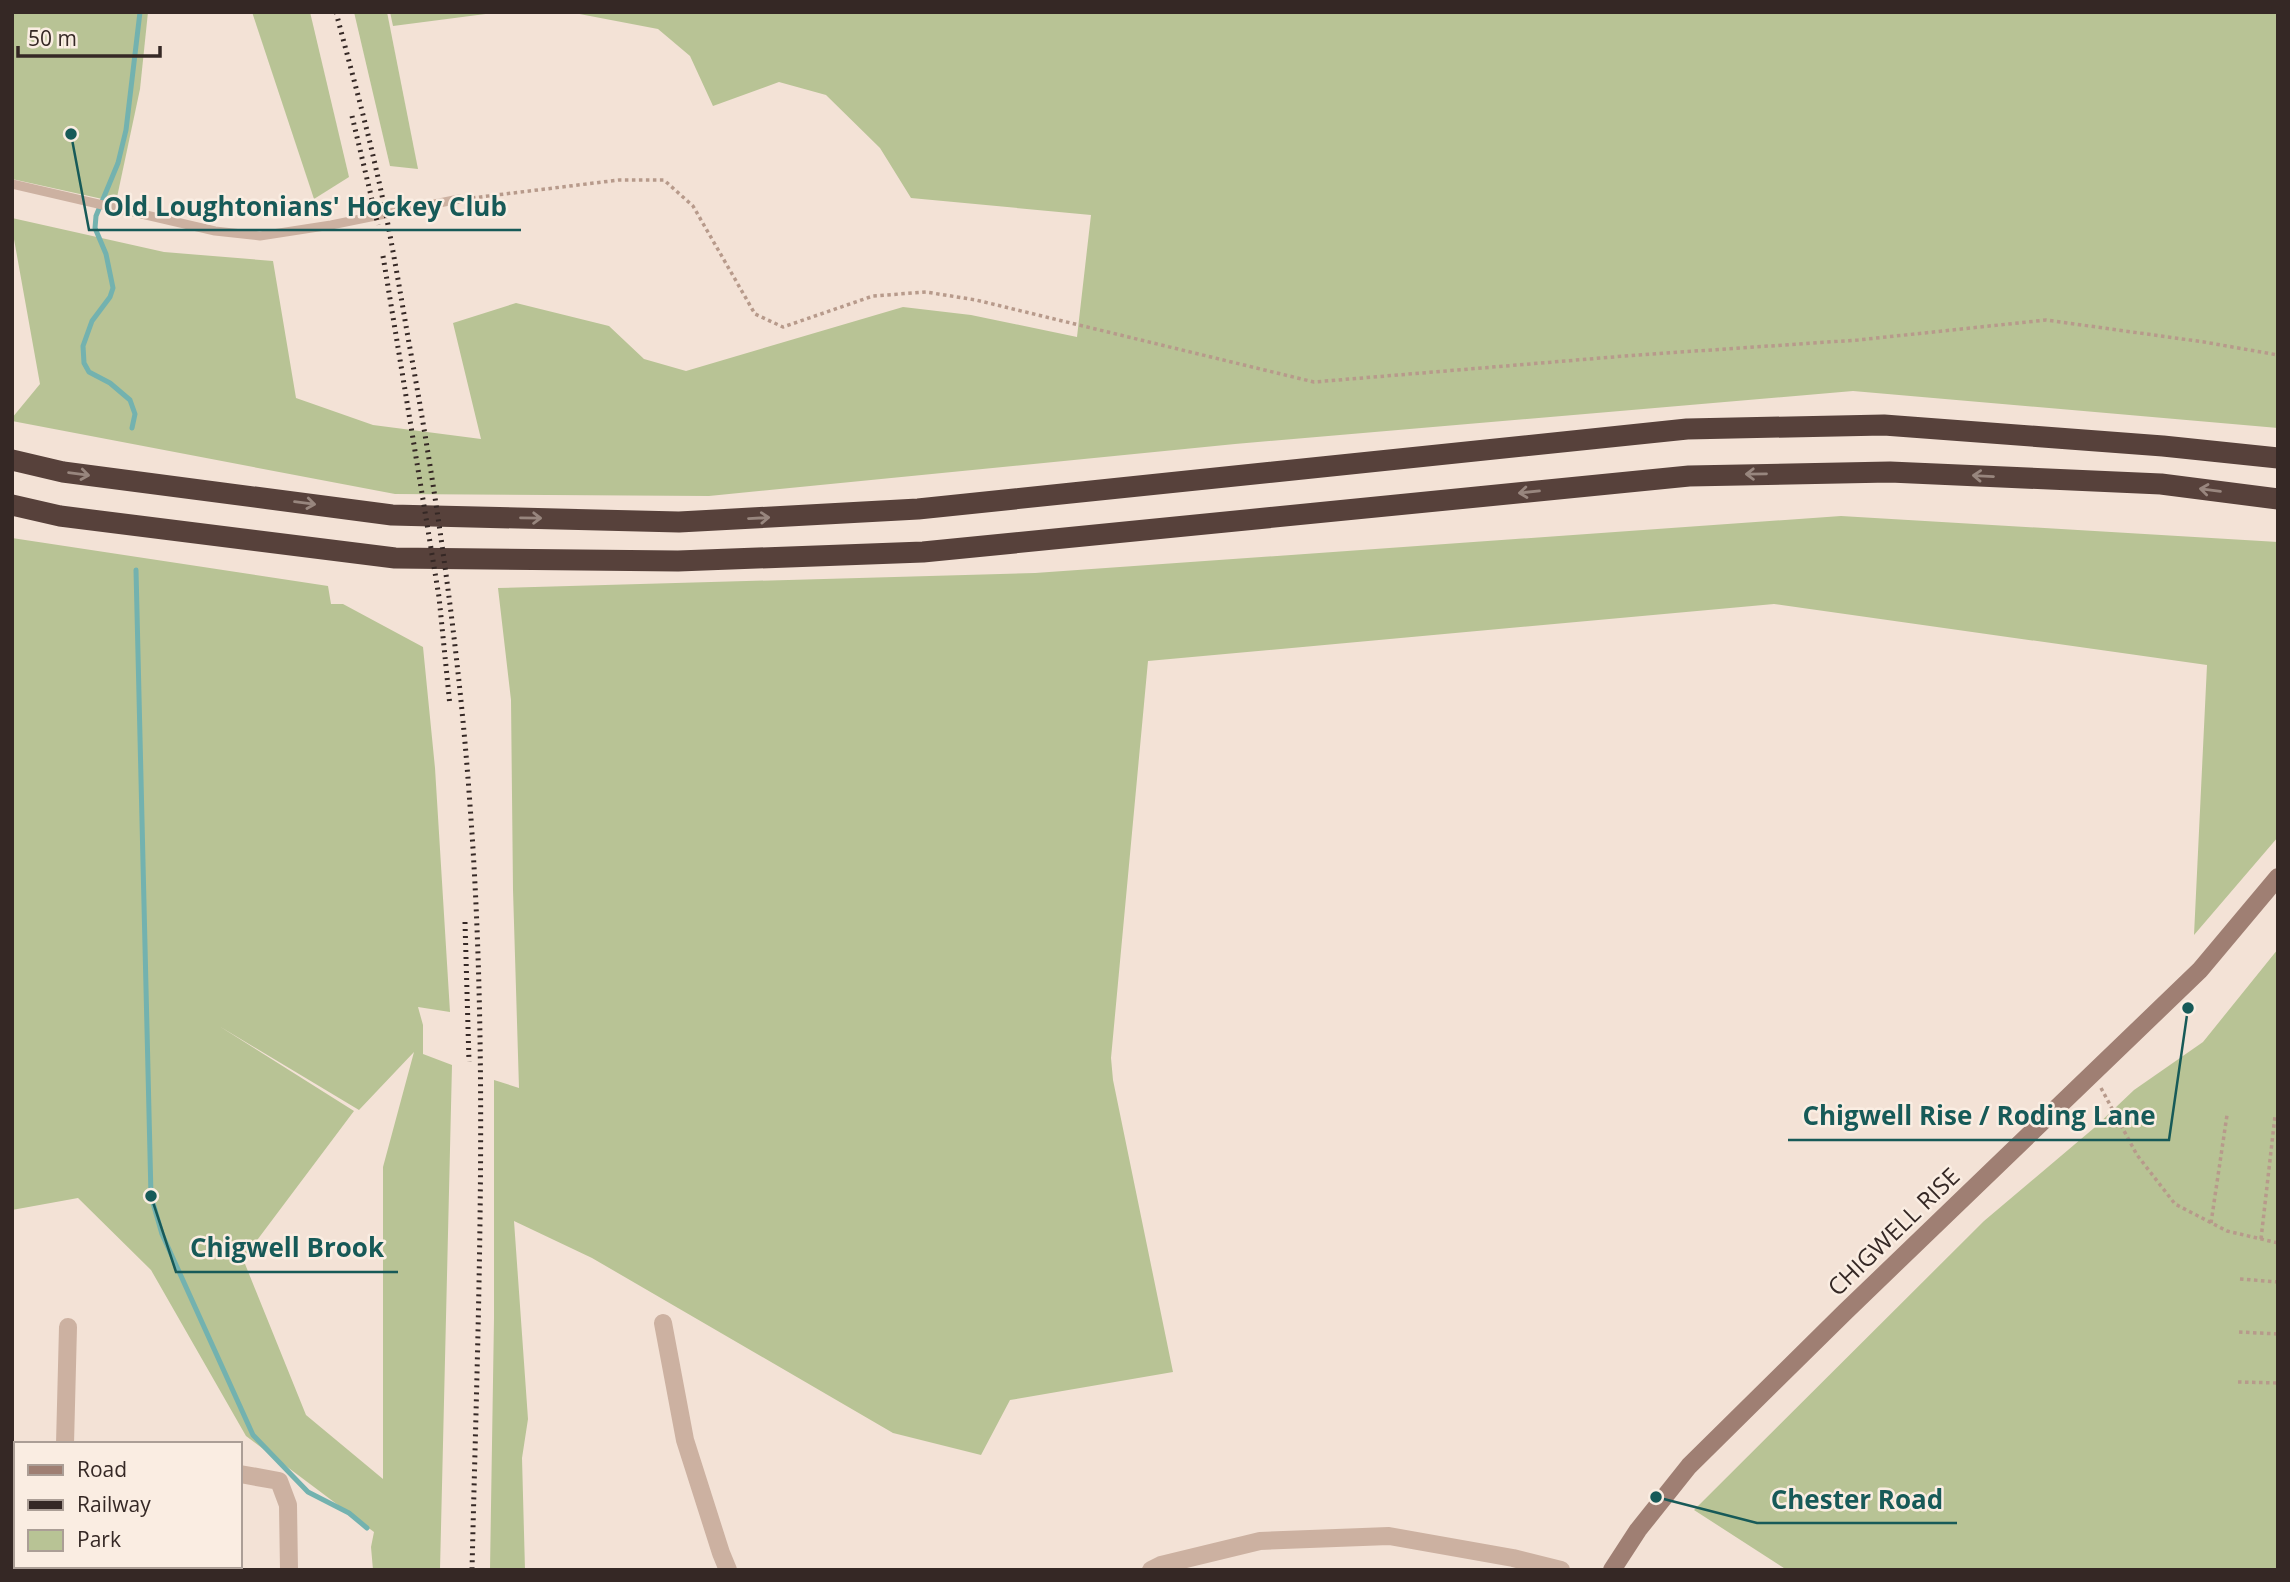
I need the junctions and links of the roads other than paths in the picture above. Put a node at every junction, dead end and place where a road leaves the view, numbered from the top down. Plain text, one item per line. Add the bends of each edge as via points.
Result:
1 (12, 184) edge
2 (459, 199) road end
3 (2278, 458) edge
4 (12, 460) edge
5 (2278, 499) edge
6 (12, 505) edge
7 (2278, 877) edge
8 (663, 1323) dead end
9 (68, 1327) dead end
10 (65, 1442) edge
11 (242, 1474) edge
12 (289, 1570) edge
13 (728, 1570) edge
14 (1151, 1570) edge
15 (1561, 1570) edge
16 (1612, 1570) edge

1 - 2 lane via 215,231 260,236
4 -> 3 highway via 63,472 392,515 679,522 918,509 1687,429 1884,425
5 -> 6 highway via 2161,484 1890,472 1689,476 923,552 678,561 395,558 60,516
7 - 16 main road, CHIGWELL RISE via 2200,970 1689,1466
8 - 13 street via 685,1440
9 - 10 street
11 - 12 street via 279,1481 288,1505
14 - 15 street via 1260,1541 1389,1536

